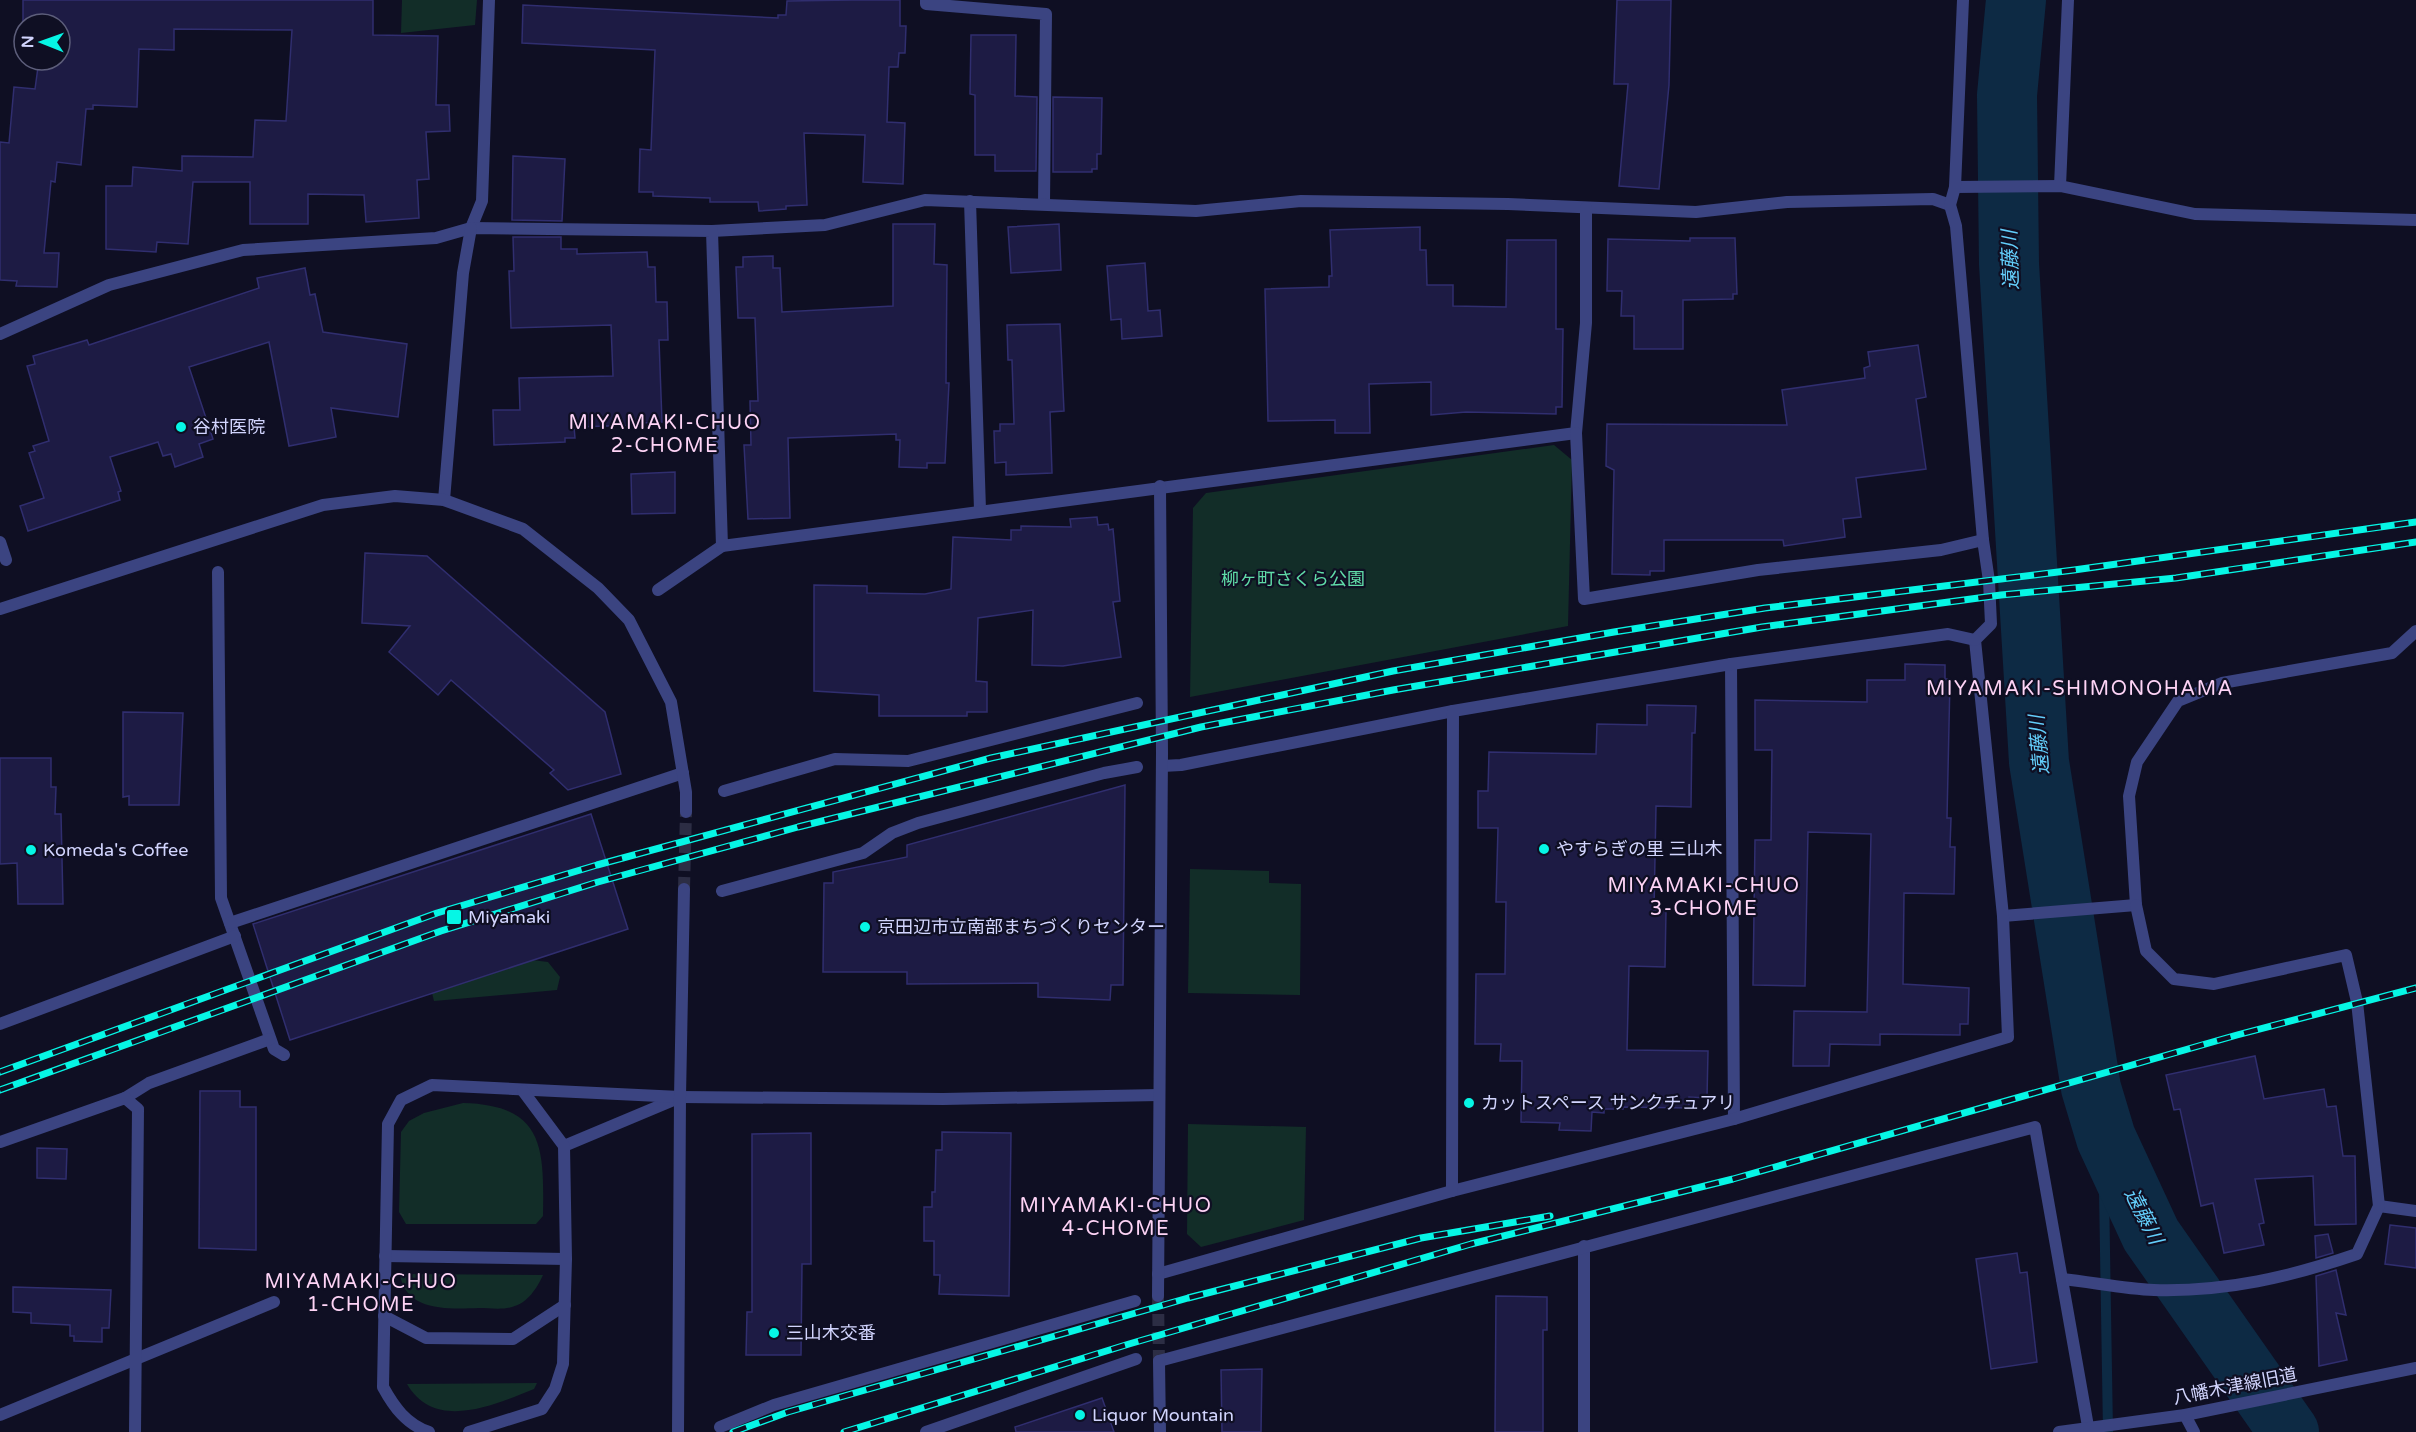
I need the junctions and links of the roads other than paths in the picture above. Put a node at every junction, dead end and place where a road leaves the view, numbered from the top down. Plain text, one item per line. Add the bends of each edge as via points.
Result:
1 (489, 0) edge
2 (926, 0) edge
3 (1963, 0) edge
4 (2068, 0) edge
5 (2054, 186) junction
6 (1955, 187) junction
7 (970, 201) junction
8 (1044, 203) junction
9 (1950, 205) junction
10 (1586, 208) junction
11 (2416, 220) edge
12 (471, 228) junction
13 (712, 231) junction
14 (0, 334) edge
15 (1576, 433) junction
16 (1160, 486) junction
17 (444, 500) junction
18 (980, 510) junction
19 (1983, 540) junction
20 (0, 542) edge
21 (722, 546) junction
22 (6, 560) dead end
23 (218, 572) dead end
24 (658, 590) dead end
25 (0, 609) edge
26 (2416, 631) edge
27 (1975, 640) junction
28 (1731, 664) junction
29 (1137, 703) dead end
30 (1453, 711) junction
31 (1161, 766) junction
32 (1137, 767) dead end
33 (682, 773) junction
34 (724, 791) dead end
35 (686, 812) tunnel mouth
36 (684, 890) tunnel mouth
37 (722, 891) dead end
38 (2136, 905) junction
39 (2003, 916) junction
40 (230, 923) junction
41 (235, 936) junction
42 (0, 1024) edge
43 (270, 1039) junction
44 (284, 1055) dead end
45 (523, 1092) junction
46 (1159, 1095) junction
47 (680, 1097) junction
48 (125, 1098) junction
49 (1734, 1119) junction
50 (0, 1142) edge
51 (564, 1146) junction
52 (1452, 1191) junction
53 (2379, 1206) junction
54 (2416, 1211) edge
55 (1584, 1246) junction
56 (386, 1257) junction
57 (566, 1259) junction
58 (1158, 1274) junction
59 (2062, 1279) junction
60 (1158, 1296) tunnel mouth
61 (1135, 1301) dead end
62 (274, 1302) dead end
63 (566, 1305) junction
64 (384, 1316) junction
65 (1136, 1359) dead end
66 (135, 1360) junction
67 (2416, 1368) edge
68 (0, 1415) edge
69 (2185, 1415) junction
70 (720, 1427) dead end
71 (2089, 1430) edge
72 (135, 1432) edge
73 (429, 1432) edge
74 (469, 1432) edge
75 (678, 1432) edge
76 (926, 1432) edge
77 (1160, 1432) edge
78 (1584, 1432) edge
79 (2059, 1432) edge
80 (2194, 1432) edge

1 - 12 street via 482,201
2 - 8 street via 926,4 1046,14
3 - 6 street
4 - 5 street
5 - 6 street
5 - 11 street via 2195,214
6 - 9 street
7 - 8 street
7 - 13 street via 925,200 825,225
7 - 18 street
8 - 10 street via 1196,211 1301,201
9 - 10 street via 1933,199 1787,202 1696,212
9 - 19 street via 1956,226
10 - 15 street via 1586,323
12 - 13 street
12 - 14 street via 436,238 243,250 109,285
12 - 17 street via 463,273
13 - 21 street
15 - 16 street
15 - 19 street via 1584,599 1758,570 1941,550
16 - 18 street
16 - 31 street
17 - 25 street via 395,496 323,505
17 - 33 street via 523,529 598,588 629,620 671,702
18 - 21 street
19 - 27 street via 1991,624
20 - 22 street
21 - 24 street
23 - 40 street via 221,898
26 - 38 street via 2392,653 2222,683 2178,701 2137,762 2129,796
27 - 28 street via 1948,634
27 - 39 street
28 - 30 street
28 - 49 street
29 - 34 street via 908,761 835,759
30 - 31 street
30 - 52 street
31 - 46 street
32 - 37 street via 918,823 892,833 862,853
33 - 35 street
33 - 40 street
36 - 47 street
38 - 39 street
38 - 53 street via 2146,951 2174,979 2214,984 2346,956 2357,1002
39 - 49 street via 2008,1037
40 - 41 street
41 - 42 street
41 - 43 street
43 - 44 street via 274,1049
43 - 48 street via 148,1083
45 - 47 street
45 - 51 street
45 - 56 street via 488,1086 432,1085 402,1100 388,1124
46 - 47 street via 943,1099
46 - 58 street
47 - 51 street
47 - 75 street
48 - 50 street
48 - 66 street via 138,1109
49 - 52 street
51 - 57 street
52 - 58 street
53 - 54 street
53 - 59 street via 2357,1254 2300,1274 2222,1288 2153,1290
55 - 59 street via 2035,1126
55 - 77 street via 1159,1361
55 - 78 street
56 - 57 street
56 - 64 street
57 - 63 street
58 - 60 street
59 - 71 street
61 - 70 street via 774,1405
62 - 66 street
63 - 64 street via 513,1339 426,1338
63 - 74 street via 563,1365 555,1389 542,1409
64 - 73 street via 383,1387 396,1411
65 - 76 street
66 - 68 street
66 - 72 street
67 - 69 street, 八幡木津線旧道
69 - 71 street, 八幡木津線旧道
69 - 80 street
71 - 79 street, 八幡木津線旧道

